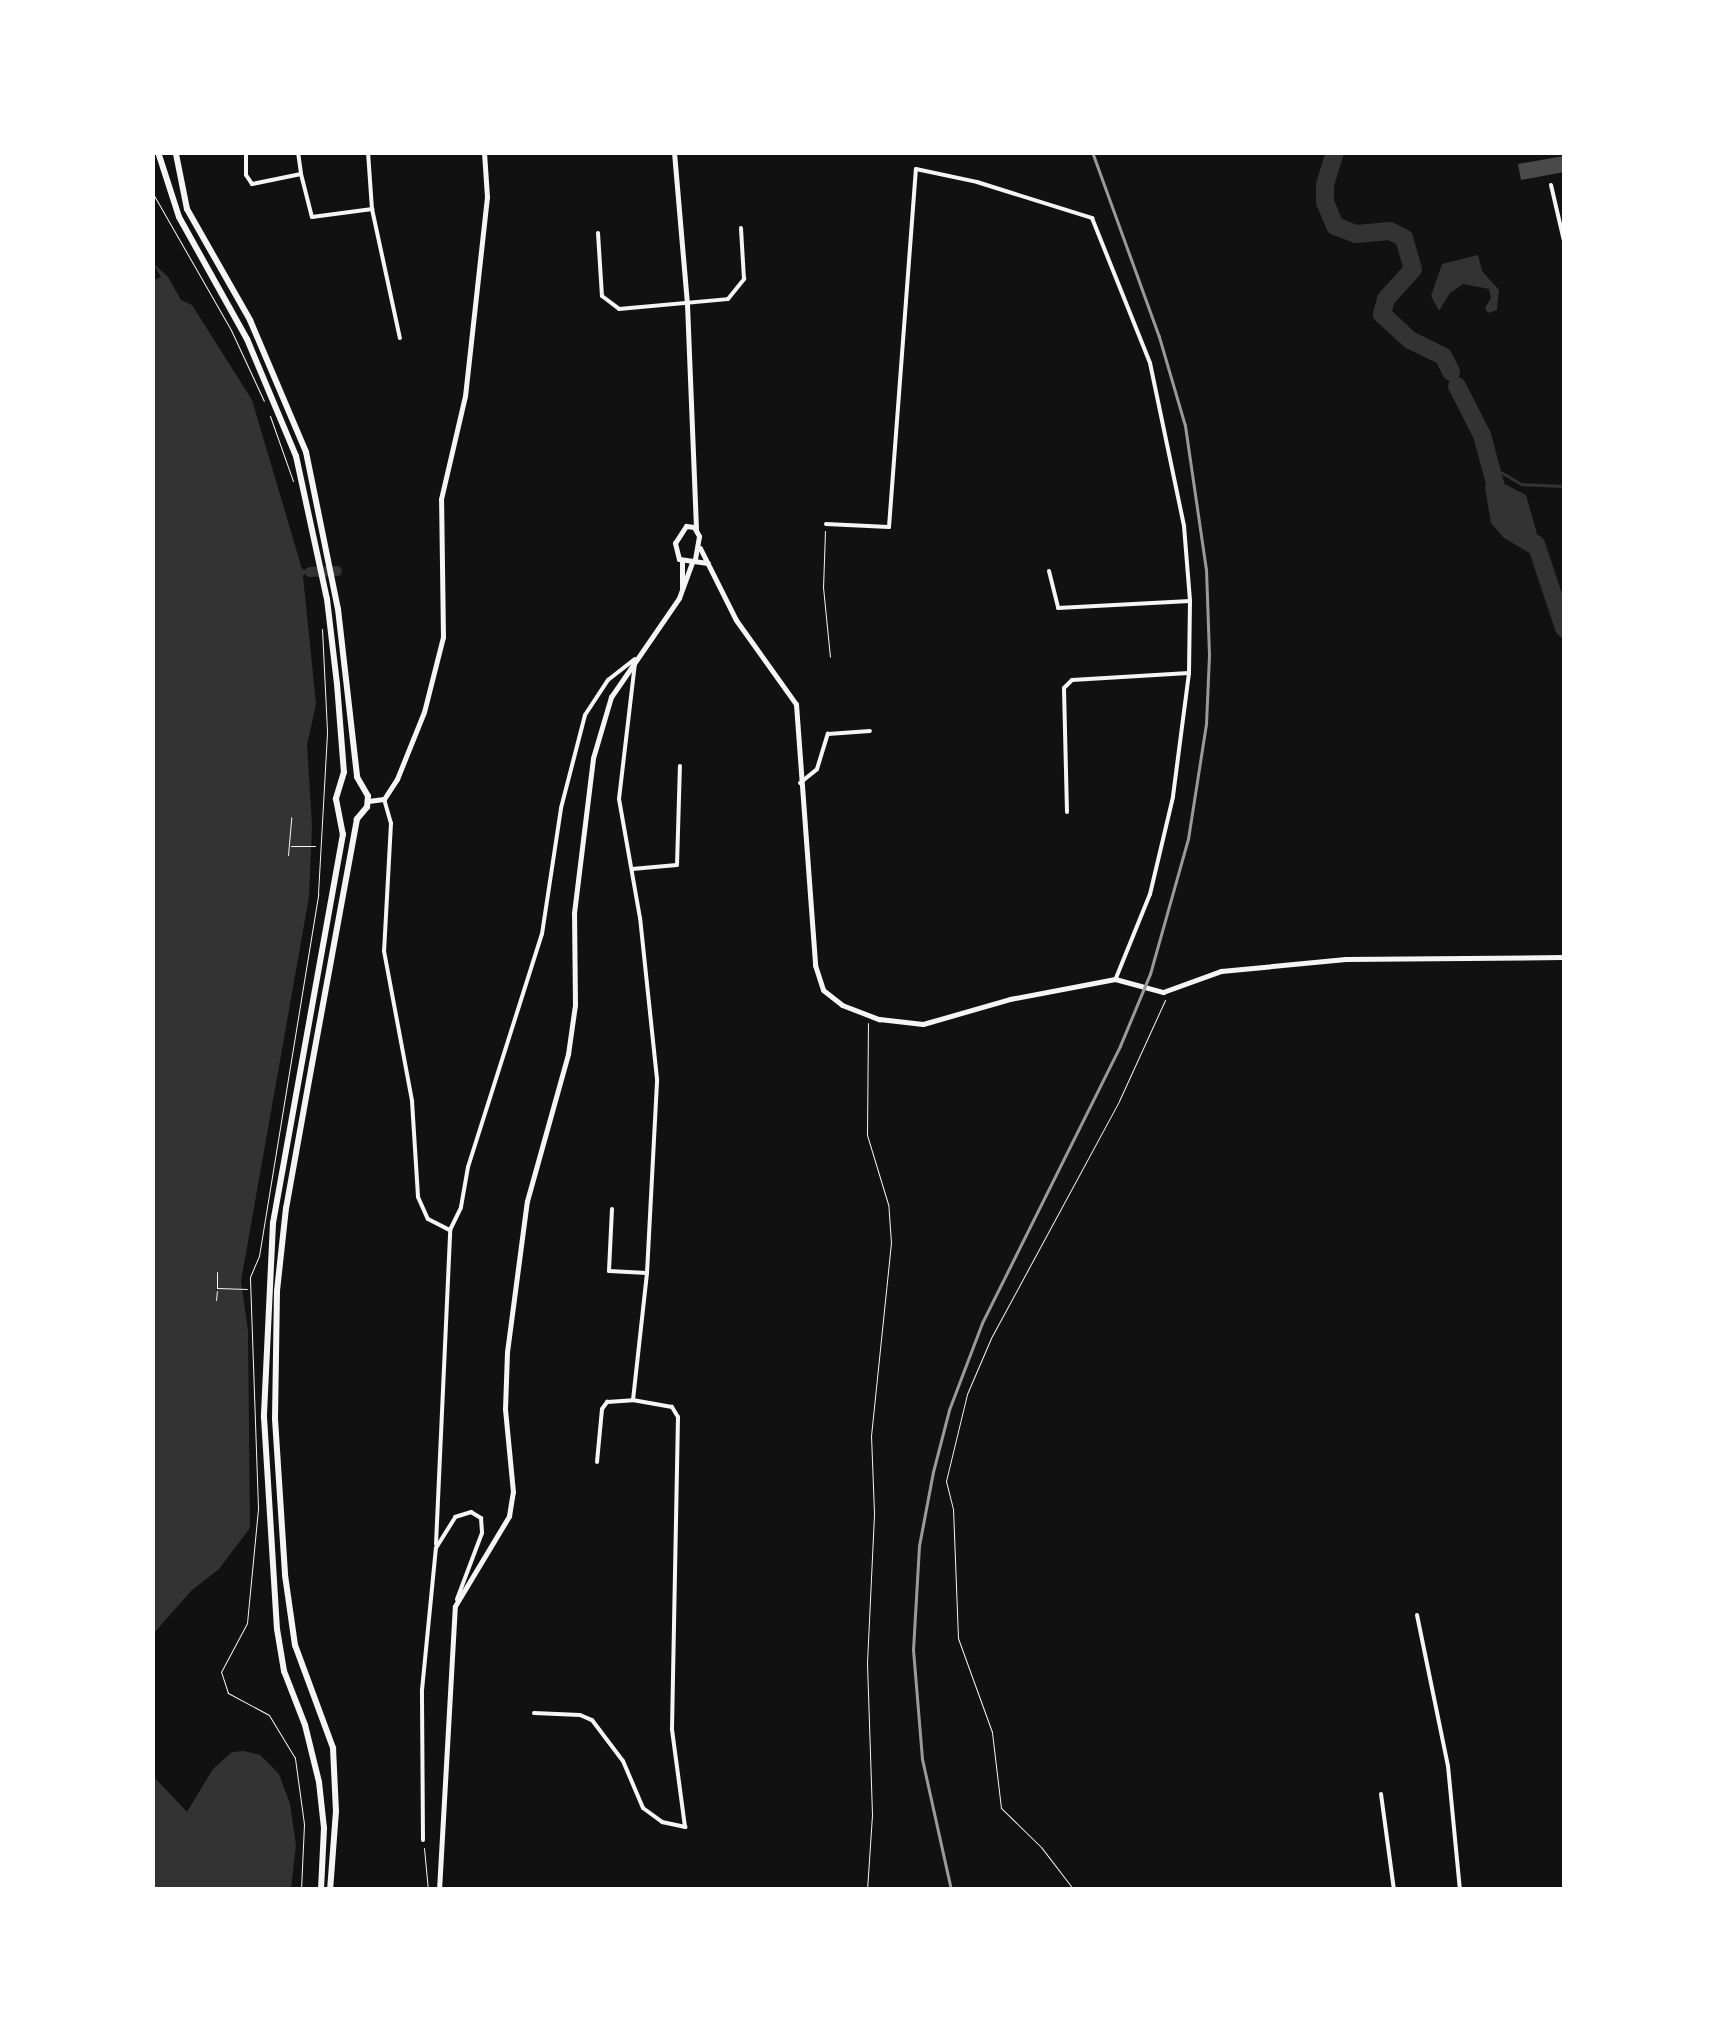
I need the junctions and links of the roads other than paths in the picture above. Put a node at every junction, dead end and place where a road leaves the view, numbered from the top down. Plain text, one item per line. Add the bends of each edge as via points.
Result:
1 (246, 152) edge
2 (298, 152) edge
3 (368, 152) edge
4 (484, 152) edge
5 (674, 152) edge
6 (177, 153) edge
7 (156, 154) edge
8 (301, 174) junction
9 (1551, 185) dead end
10 (372, 209) junction
11 (742, 228) dead end
12 (598, 233) dead end
13 (1564, 240) edge
14 (687, 304) junction
15 (400, 338) dead end
16 (696, 508) junction
17 (826, 524) road end
18 (686, 526) junction
19 (696, 529) junction
20 (700, 548) junction
21 (694, 560) junction
22 (682, 562) junction
23 (710, 564) junction
24 (1049, 570) dead end
25 (682, 590) junction
26 (1190, 601) junction
27 (636, 658) junction
28 (1188, 673) junction
29 (870, 730) dead end
30 (680, 766) dead end
31 (800, 783) junction
32 (360, 786) junction
33 (342, 788) junction
34 (384, 799) junction
35 (368, 801) junction
36 (342, 812) junction
37 (1066, 812) dead end
38 (360, 814) junction
39 (632, 869) junction
40 (1564, 956) edge
41 (1118, 978) junction
42 (612, 1209) dead end
43 (450, 1230) junction
44 (647, 1273) junction
45 (634, 1400) junction
46 (598, 1462) dead end
47 (436, 1548) junction
48 (457, 1599) junction
49 (1417, 1614) dead end
50 (534, 1713) dead end
51 (1380, 1794) dead end
52 (424, 1840) road end
53 (321, 1890) edge
54 (330, 1890) edge
55 (439, 1890) edge
56 (1394, 1890) edge
57 (1460, 1890) edge

1 - 8 street via 252,184
2 - 8 street
3 - 10 street
4 - 34 main road via 486,196 465,396 441,499 443,637 424,712
5 - 14 main road
6 - 7 main road
6 - 32 main road via 187,209 250,320 296,425 316,492
7 - 33 main road via 179,217 247,338 290,440 322,572
8 - 10 street via 312,217
9 - 13 street
10 - 15 street
11 - 14 street via 741,287 728,298
12 - 14 street via 608,306
14 - 16 main road
16 - 18 main road
16 - 19 main road
17 - 26 street via 889,527 916,169 1092,218 1150,363 1184,526
18 - 19 main road
18 - 22 main road via 675,543
19 - 20 main road
20 - 21 main road
20 - 23 main road
21 - 22 main road
21 - 23 main road
21 - 25 main road
22 - 25 main road
23 - 31 main road via 736,620 793,696
24 - 26 street via 1058,608
25 - 27 main road
26 - 28 street
27 - 39 street via 619,799
27 - 43 street via 608,680 585,715 561,808 542,934
27 - 48 main road via 611,697 593,758 574,913 568,1054 527,1201 507,1352 510,1516
28 - 37 street via 1072,680 1064,688
28 - 41 street via 1161,856
29 - 31 street via 828,734 816,769
30 - 39 street via 677,865
31 - 41 main road via 817,976 835,1001 868,1016 924,1024
32 - 33 main road
32 - 35 main road
33 - 36 main road via 336,799
34 - 35 main road
34 - 43 street via 391,824 384,951 412,1101 418,1197 428,1219
35 - 38 main road
36 - 38 main road
36 - 53 main road via 338,877 273,1223 264,1417 277,1629 284,1671 316,1762 324,1814
38 - 54 main road via 286,1208 278,1291 275,1419 290,1623 333,1748
39 - 44 street via 657,1079
40 - 41 main road via 1345,960 1220,972 1167,992
42 - 44 street via 608,1271
43 - 47 street
44 - 45 street
45 - 46 street via 608,1402 602,1409
45 - 50 street via 672,1406 678,1417 672,1729 686,1827 662,1822 644,1808 623,1761 592,1720
47 - 48 street via 462,1512 481,1518 482,1533
47 - 52 street via 422,1690
48 - 55 main road
49 - 57 street via 1446,1756
51 - 56 street

